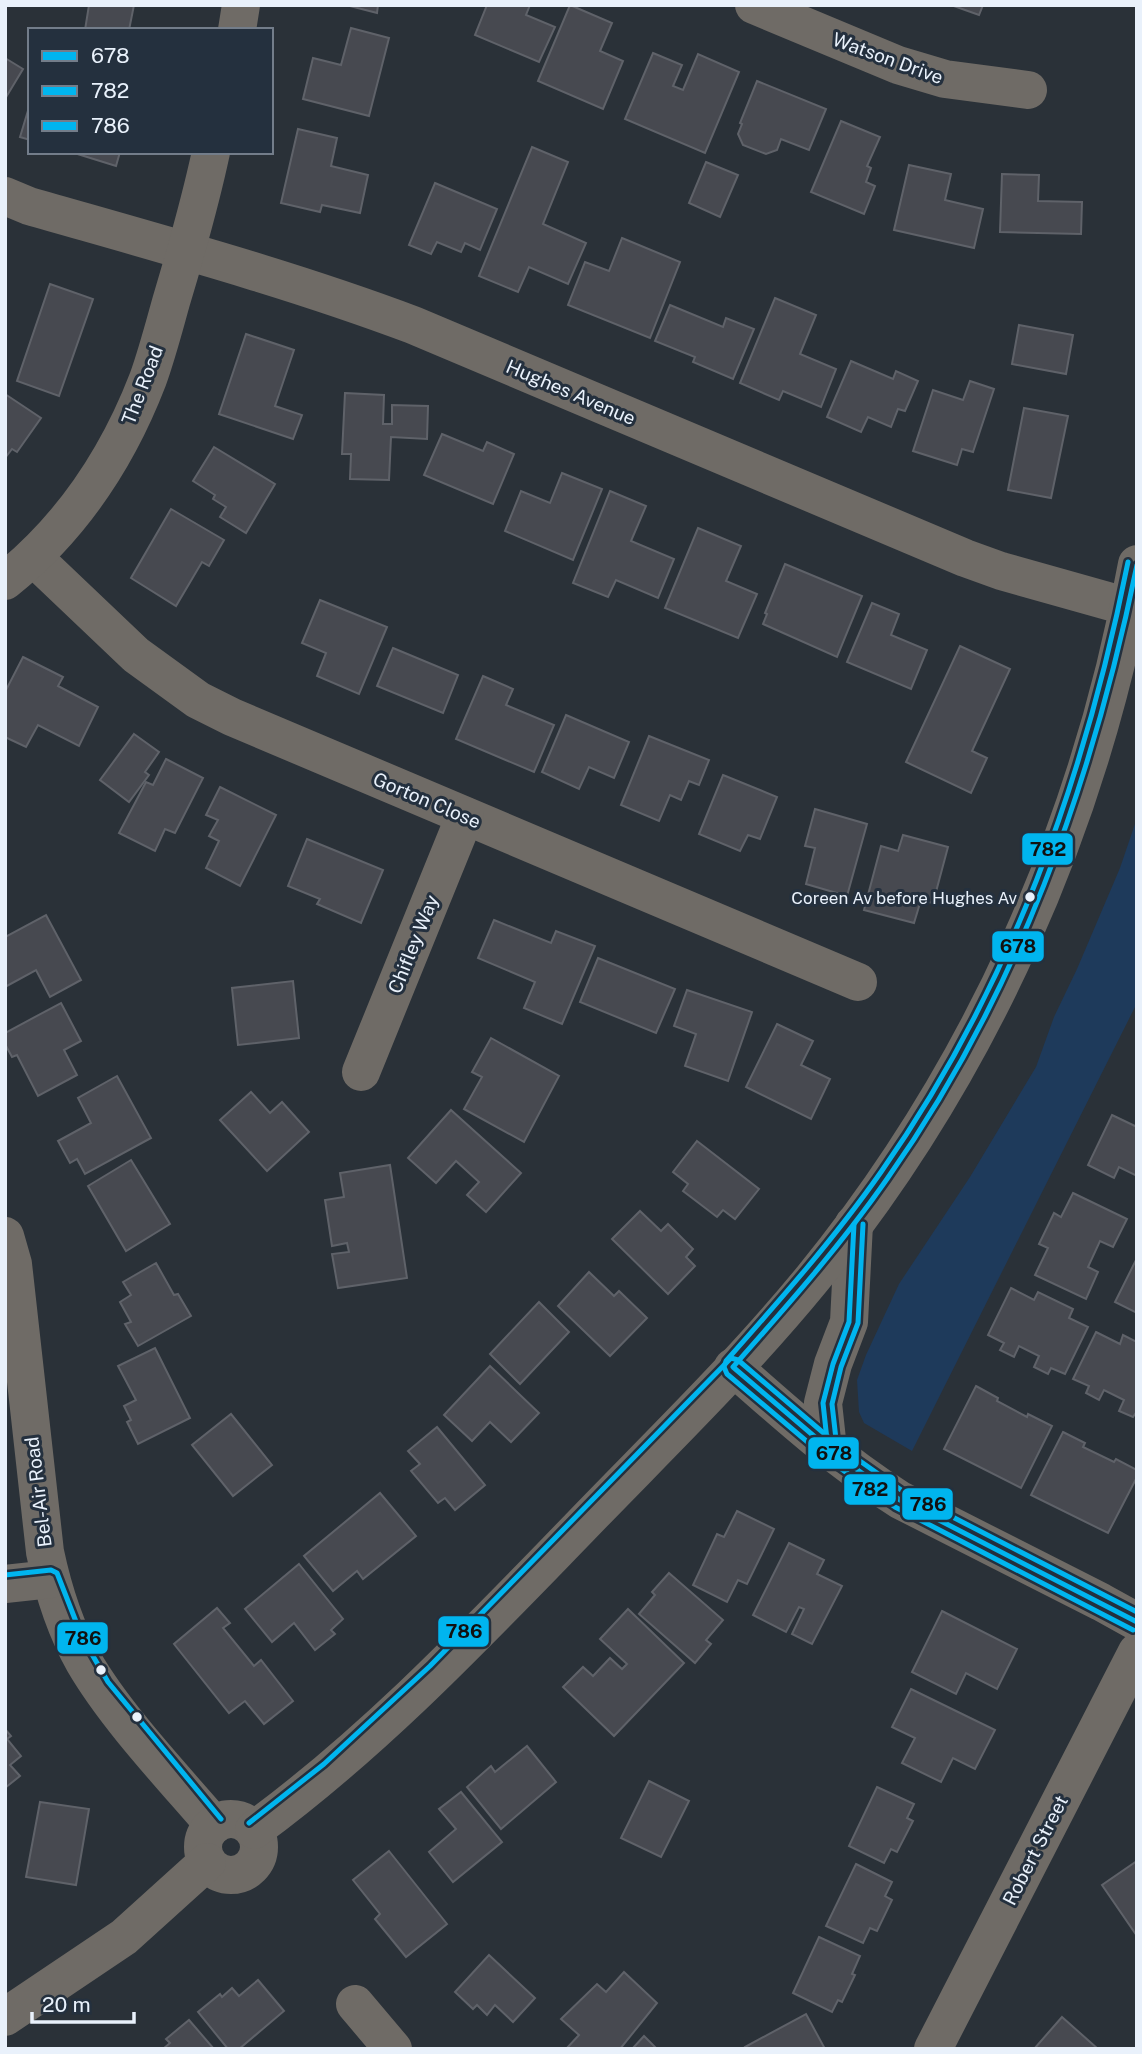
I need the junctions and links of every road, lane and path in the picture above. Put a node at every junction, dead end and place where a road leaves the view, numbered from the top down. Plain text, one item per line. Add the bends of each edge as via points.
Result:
1 (241, 5) edge
2 (754, 5) edge
3 (237, 28) edge
4 (1028, 90) dead end
5 (210, 154) edge
6 (5, 196) edge
7 (186, 251) junction
8 (34, 558) junction
9 (1137, 564) edge
10 (5, 581) edge
11 (1129, 607) junction
12 (465, 816) junction
13 (858, 982) dead end
14 (361, 1072) dead end
15 (854, 1224) junction
16 (5, 1236) edge
17 (733, 1367) junction
18 (828, 1449) junction
19 (51, 1579) junction
20 (5, 1584) edge
21 (1137, 1622) edge
22 (1137, 1652) edge
23 (214, 1825) junction
24 (254, 1830) junction
25 (207, 1862) junction
26 (355, 2004) dead end
27 (5, 2017) edge
28 (393, 2049) edge
29 (933, 2049) edge

1 - 3 street
2 - 4 street, Watson Drive via 920,72 975,85
5 - 7 street, The Road
6 - 7 street, Hughes Avenue
7 - 8 street, The Road via 149,377 111,458 68,522
7 - 11 street, Hughes Avenue via 413,325 965,558
8 - 10 street, The Road
8 - 12 street, Gorton Close via 136,655 198,700 267,734
9 - 11 street
11 - 15 street via 1104,712 1072,815 1018,947 948,1082 908,1149
12 - 13 street, Gorton Close
12 - 14 street, Chifley Way
15 - 17 street
15 - 18 street via 849,1322 823,1403
16 - 19 street, Bel-Air Road via 13,1264
17 - 18 street
17 - 24 street via 464,1646 313,1786
18 - 21 street via 900,1500
19 - 20 street
19 - 23 street, Bel-Air Road via 74,1641 100,1687
22 - 29 street, Robert Street
23 - 24 street via 240,1820
23 - 25 street via 204,1838
24 - 25 street via 258,1857 246,1871 220,1874
25 - 27 street via 124,1937
26 - 28 street

